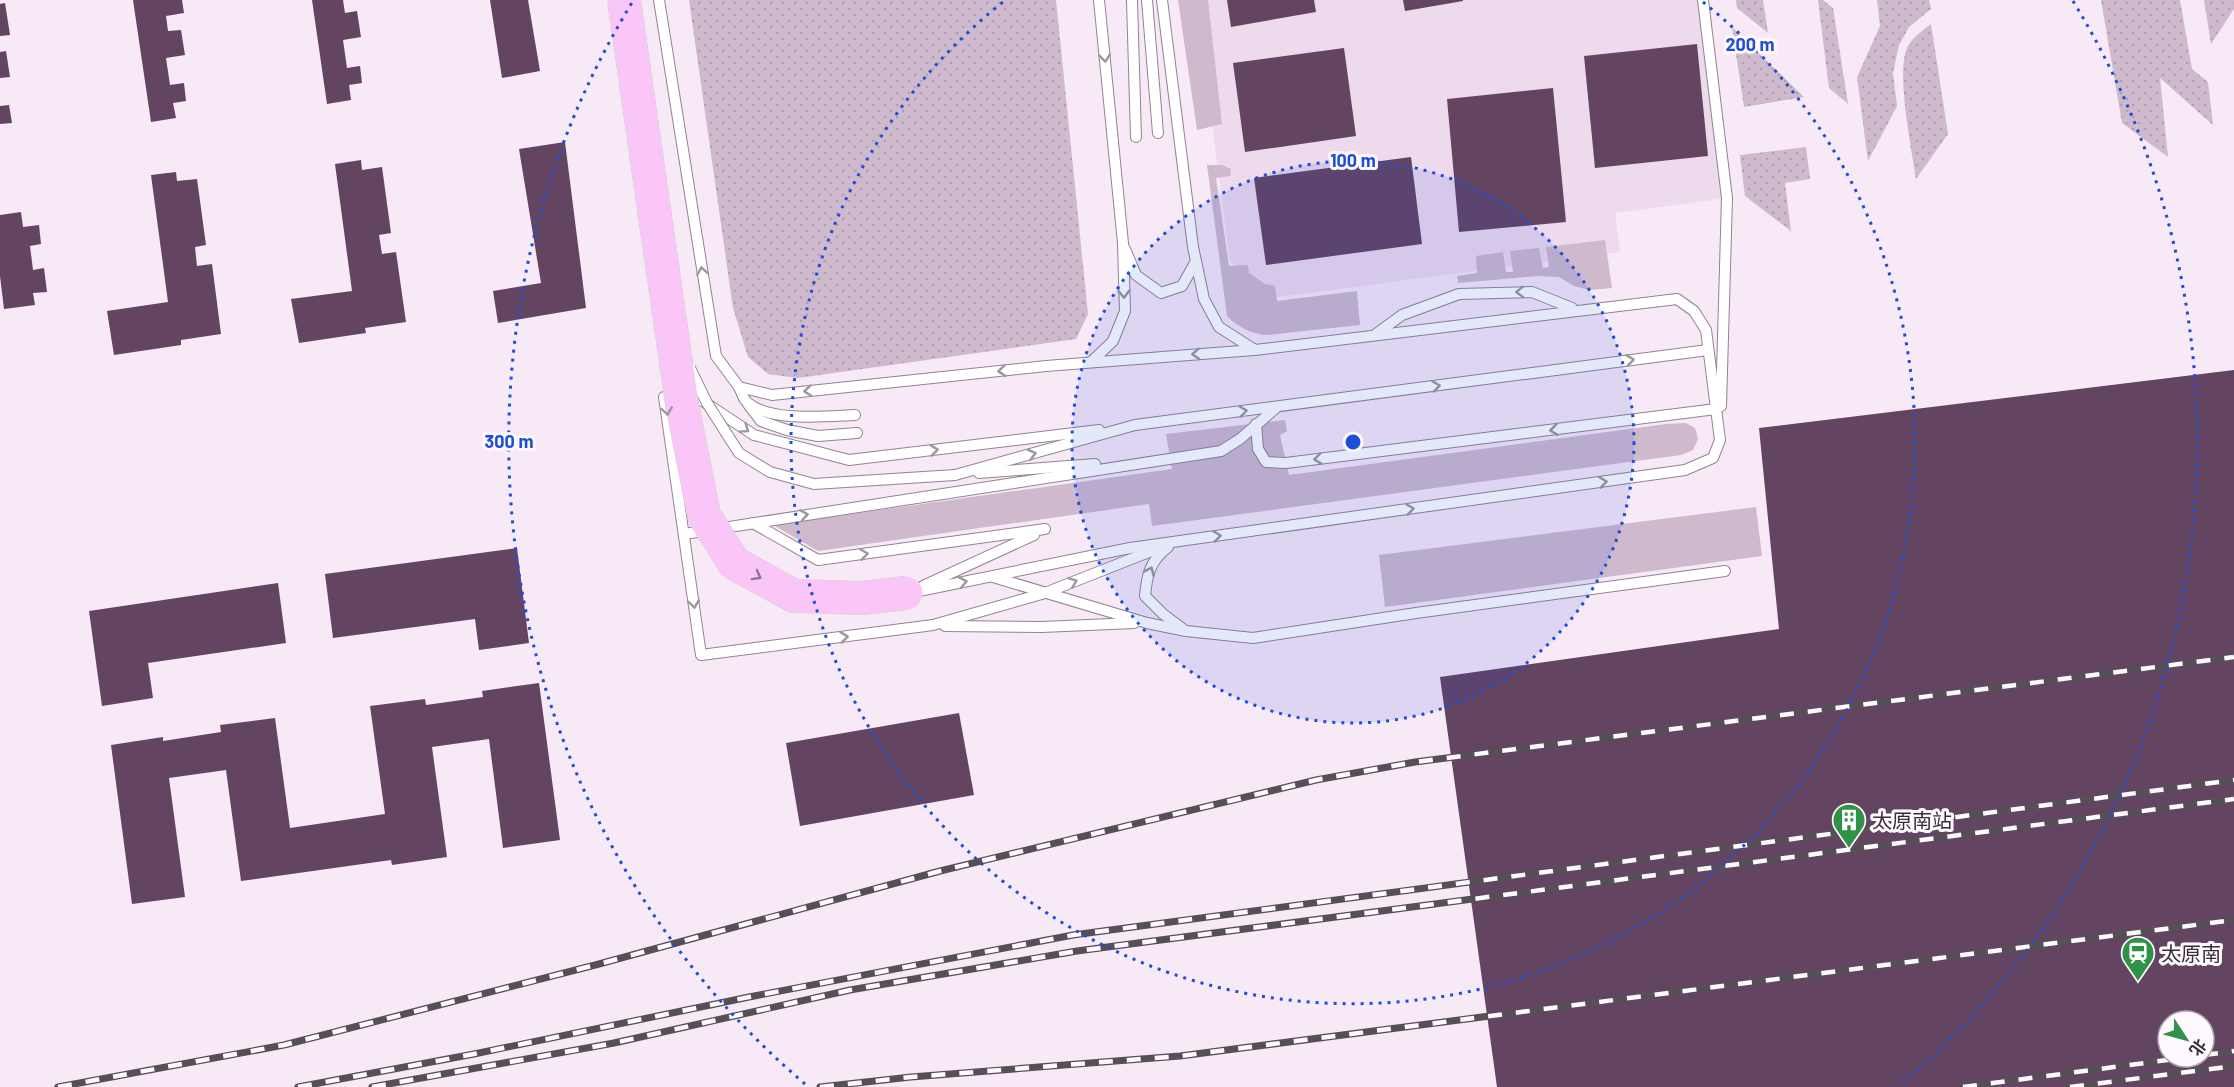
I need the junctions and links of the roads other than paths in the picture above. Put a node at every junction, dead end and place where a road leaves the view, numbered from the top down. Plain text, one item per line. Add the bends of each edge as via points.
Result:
1 (624, 0) edge
2 (659, 0) edge
3 (1099, 0) edge
4 (1132, 0) edge
5 (1147, 0) edge
6 (1162, 0) edge
7 (1703, 0) edge
8 (1158, 133) dead end
9 (1136, 137) dead end
10 (1123, 243) junction
11 (1196, 261) junction
12 (1575, 309) junction
13 (671, 330) junction
14 (1374, 334) junction
15 (1255, 350) junction
16 (1708, 350) junction
17 (1092, 362) junction
18 (739, 387) junction
19 (746, 400) junction
20 (1279, 406) junction
21 (1716, 409) junction
22 (855, 415) dead end
23 (1256, 424) junction
24 (1135, 425) junction
25 (857, 433) dead end
26 (1720, 440) junction
27 (1176, 458) junction
28 (955, 475) junction
29 (753, 523) junction
30 (684, 534) junction
31 (1176, 542) junction
32 (1725, 571) dead end
33 (990, 576) junction
34 (906, 593) junction
35 (1045, 593) junction
36 (1148, 622) junction
37 (933, 626) junction
38 (1186, 631) junction

1 - 13 highway, bridge
18 -> 2 lane via 716,356
3 -> 10 lane
4 - 9 lane
5 - 8 lane
6 - 11 lane
7 - 26 lane via 1727,198
10 - 11 lane via 1136,275 1161,293 1182,286
10 -> 17 lane via 1125,311 1113,342
11 - 15 lane via 1204,299 1219,327
12 - 14 lane
12 -> 14 lane via 1532,292 1459,294 1402,315
12 - 16 lane via 1677,299 1694,311 1706,330
13 - 28 lane, bridge via 707,403 739,453 770,472 814,484
13 -> 34 highway, bridge via 704,515 734,563 794,596 863,598
14 - 15 lane
15 -> 17 lane
20 -> 16 lane
16 - 21 lane
17 -> 18 lane via 772,395
18 - 19 lane
19 - 22 lane via 764,410 796,417
19 - 25 lane via 761,421 787,430 818,436
20 - 23 lane
24 -> 20 lane
21 -> 23 lane via 1286,464 1266,462 1258,449
21 - 26 lane
23 - 27 lane via 1221,451
28 -> 24 lane
24 - 30 lane via 849,460 754,435 667,382
31 -> 26 lane via 1685,470 1713,458
27 - 28 lane
29 -> 27 lane
29 - 30 lane
29 -> 34 lane via 819,560 1045,529
30 -> 37 lane via 701,655
31 - 33 lane
35 -> 31 lane
38 -> 31 lane via 1146,596 1147,574 1160,553
32 - 38 lane via 1253,638
34 -> 33 lane
33 - 35 lane
35 - 36 lane
35 - 37 lane
36 - 37 lane via 1042,627
36 - 38 lane

